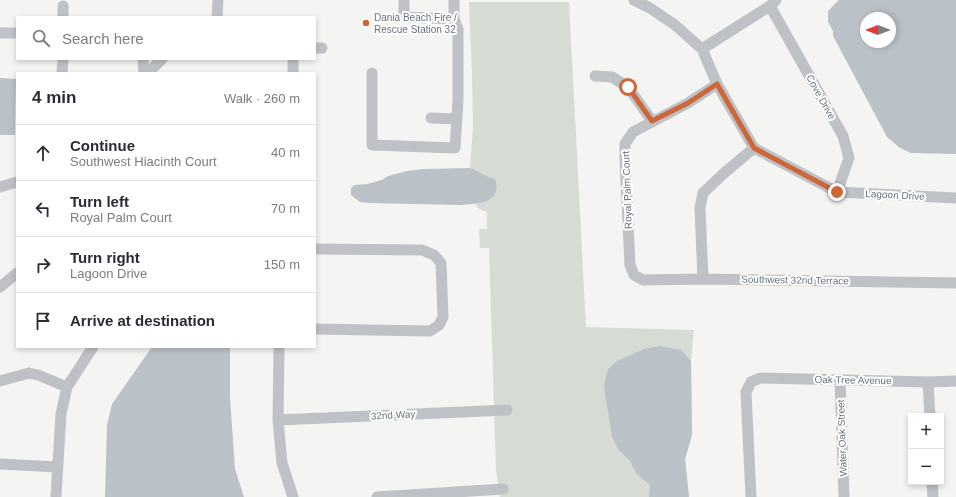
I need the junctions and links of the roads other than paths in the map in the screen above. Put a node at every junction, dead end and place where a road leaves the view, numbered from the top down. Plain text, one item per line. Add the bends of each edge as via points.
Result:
1 (218, 0) edge
2 (404, 0) edge
3 (454, 0) edge
4 (634, 0) edge
5 (773, 3) edge
6 (217, 16) edge
7 (454, 19) junction
8 (0, 33) edge
9 (16, 33) edge
10 (702, 49) junction
11 (62, 60) edge
12 (143, 60) edge
13 (161, 60) edge
14 (293, 60) edge
15 (62, 72) edge
16 (144, 72) edge
17 (149, 72) edge
18 (293, 72) edge
19 (372, 72) dead end
20 (596, 76) dead end
21 (717, 84) junction
22 (431, 118) dead end
23 (457, 119) junction
24 (652, 121) junction
25 (754, 148) junction
26 (16, 182) edge
27 (0, 187) edge
28 (837, 192) junction
29 (956, 198) edge
30 (316, 250) edge
31 (16, 274) edge
32 (634, 275) joint
33 (703, 278) junction
34 (956, 283) edge
35 (0, 287) edge
36 (316, 329) edge
37 (92, 348) edge
38 (279, 348) edge
39 (840, 380) junction
40 (0, 381) edge
41 (956, 381) edge
42 (928, 382) junction
43 (67, 387) junction
44 (507, 410) dead end
45 (930, 413) edge
46 (278, 420) junction
47 (0, 464) edge
48 (57, 467) junction
49 (932, 485) edge
50 (503, 489) dead end
51 (56, 497) edge
52 (293, 497) edge
53 (377, 497) edge
54 (751, 497) edge
55 (844, 497) edge
56 (933, 497) edge

1 - 6 street
2 - 7 street via 404,17
3 - 7 street
4 - 10 street via 675,25
5 - 10 street
5 - 28 street, Cove Drive via 842,136 849,158
7 - 23 street via 458,29
8 - 9 street
10 - 21 street
11 - 15 street
12 - 16 street
13 - 17 street
14 - 18 street
19 - 23 street via 372,145 455,148
20 - 24 street via 612,77 628,87
21 - 24 street, Royal Palm Court via 688,103
21 - 25 street
22 - 23 street
24 - 32 street, Royal Palm Court via 633,132 625,144 630,265
25 - 28 street, Lagoon Drive
25 - 33 street via 703,193 700,208
26 - 27 street
28 - 29 street, Lagoon Drive
30 - 36 street via 422,250 434,255 441,263 443,317 439,325 430,331
31 - 35 street
32 - 33 street, Southwest 32nd Terrace via 643,280
33 - 34 street, Southwest 32nd Terrace
37 - 43 street
38 - 46 street
39 - 42 street, Oak Tree Avenue
39 - 54 street, Oak Tree Avenue via 760,378 751,382 746,392
39 - 55 street, Water Oak Street
40 - 43 street via 29,373 38,374
41 - 42 street, Oak Tree Avenue
42 - 45 street
43 - 48 street via 61,414
44 - 46 street, 32nd Way
46 - 52 street via 282,463
47 - 48 street
48 - 51 street
49 - 56 street
50 - 53 street

